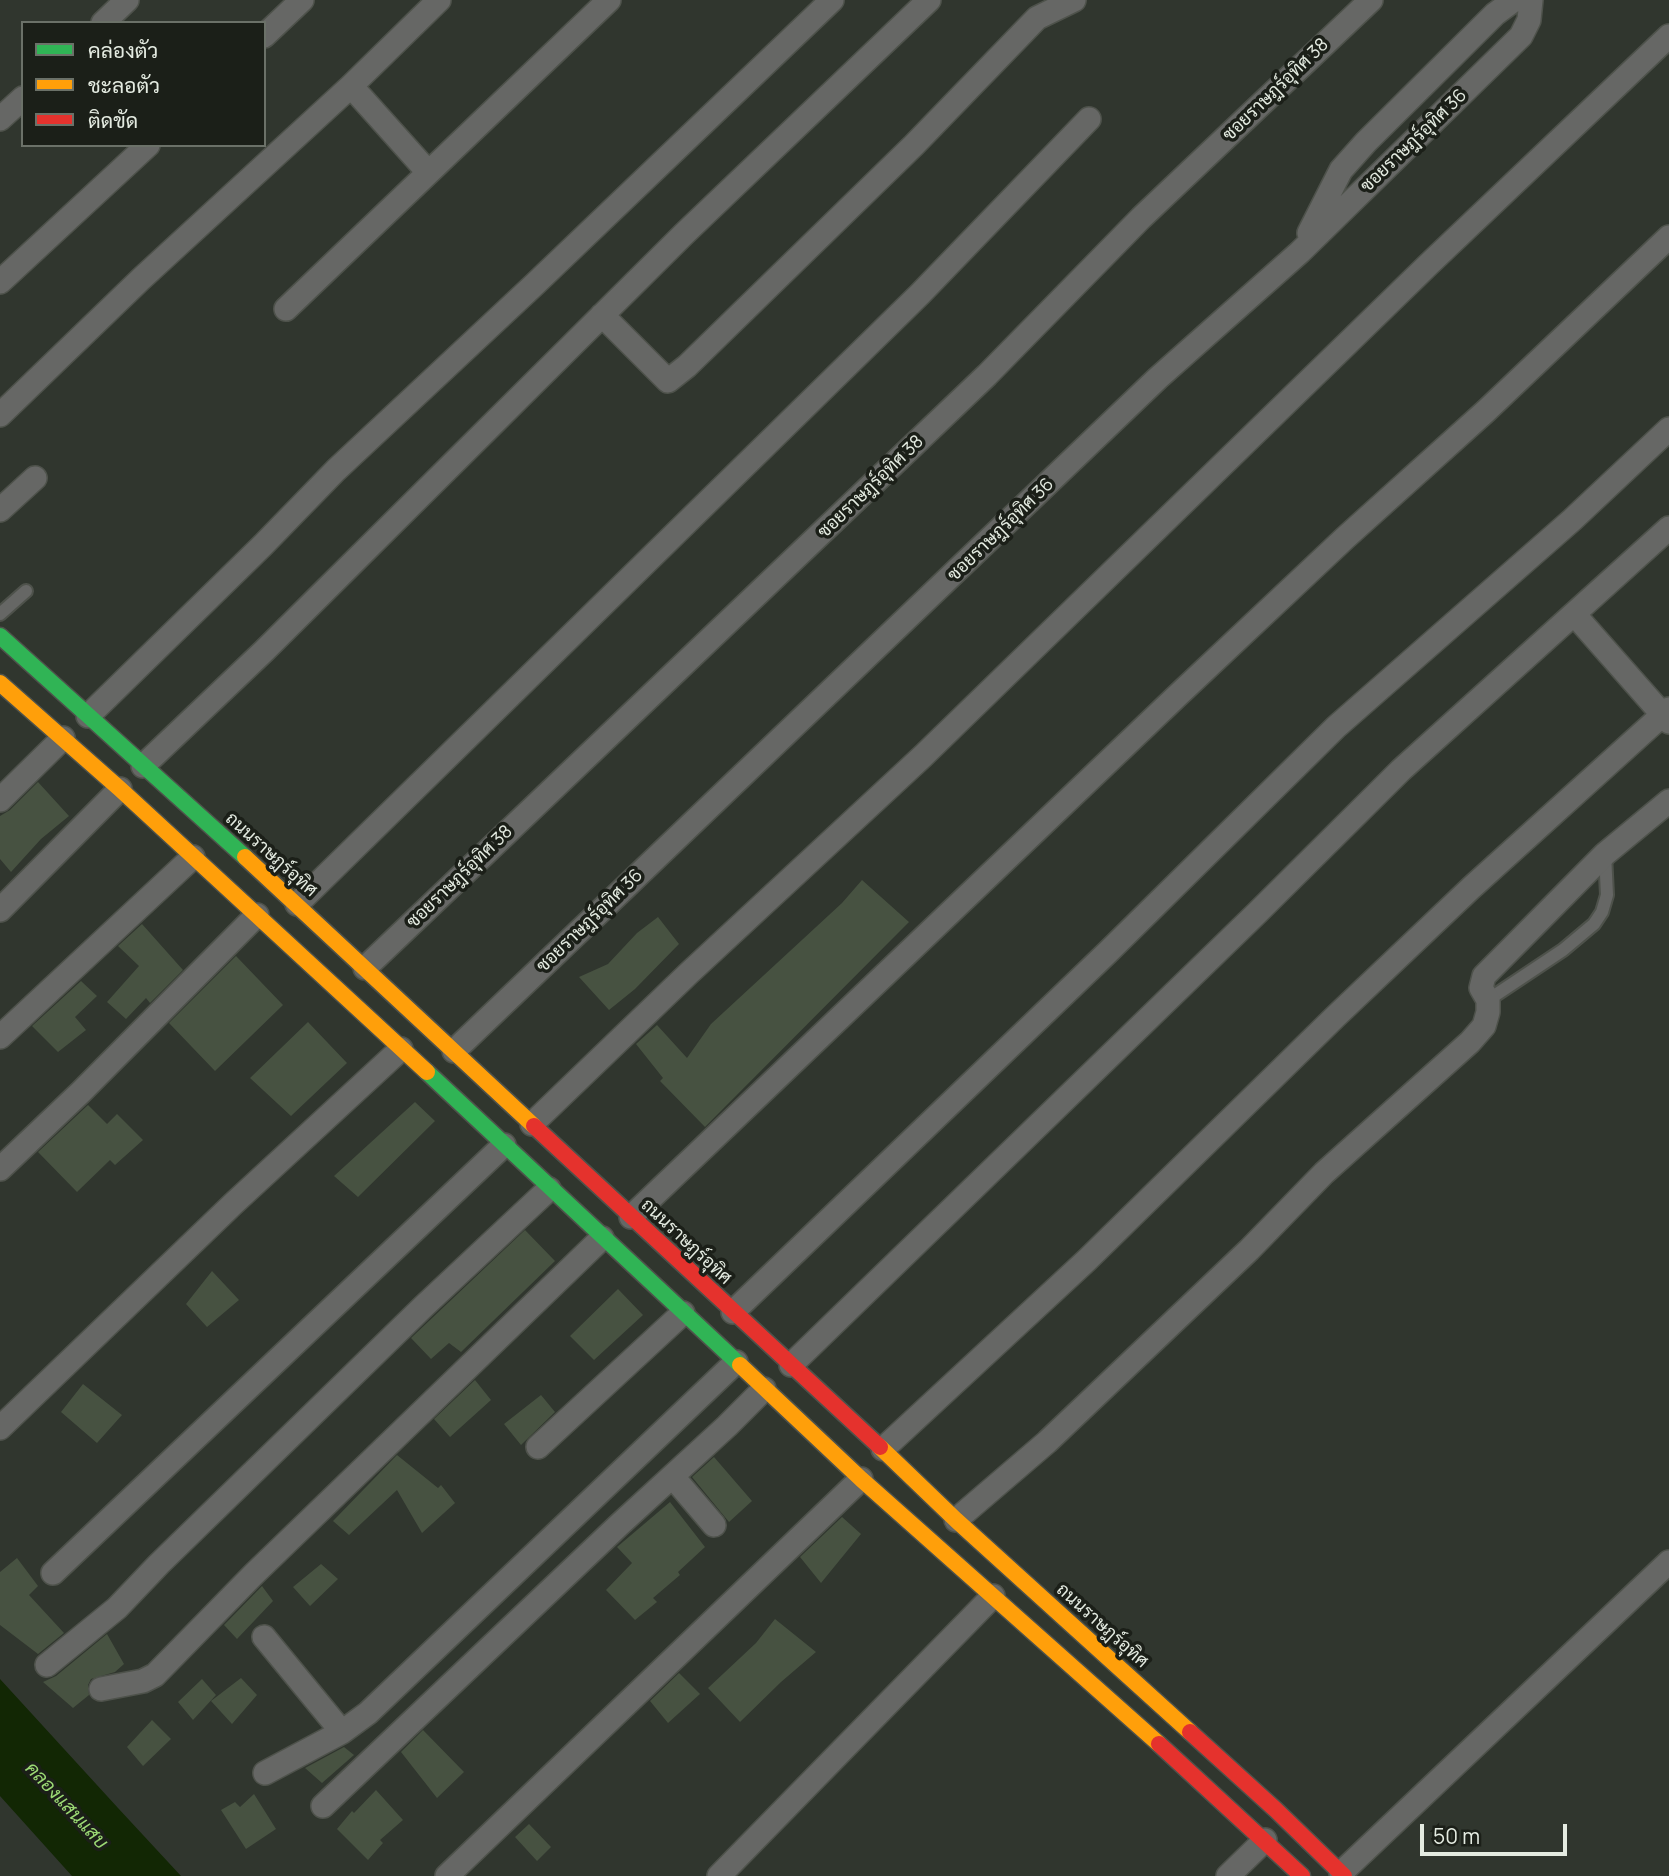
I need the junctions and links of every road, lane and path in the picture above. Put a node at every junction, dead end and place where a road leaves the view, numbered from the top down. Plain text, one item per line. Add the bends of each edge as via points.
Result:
1 (127, 0) edge
2 (302, 0) edge
3 (439, 0) edge
4 (609, 0) edge
5 (832, 0) edge
6 (929, 0) edge
7 (1074, 0) edge
8 (1371, 0) edge
9 (1514, 0) edge
10 (1531, 0) edge
11 (105, 21) edge
12 (266, 34) edge
13 (1669, 36) edge
14 (351, 86) junction
15 (21, 100) edge
16 (0, 119) edge
17 (1088, 119) dead end
18 (146, 147) edge
19 (428, 172) junction
20 (1669, 237) edge
21 (1300, 252) junction
22 (0, 282) edge
23 (286, 309) dead end
24 (602, 315) junction
25 (0, 415) edge
26 (1669, 429) edge
27 (35, 478) dead end
28 (0, 510) edge
29 (1669, 528) edge
30 (26, 592) dead end
31 (0, 614) edge
32 (1574, 614) junction
33 (0, 636) edge
34 (0, 682) edge
35 (1667, 715) edge
36 (88, 716) junction
37 (63, 738) junction
38 (143, 766) junction
39 (120, 789) junction
40 (0, 800) edge
41 (1669, 801) edge
42 (1605, 854) junction
43 (193, 857) junction
44 (297, 904) junction
45 (0, 910) edge
46 (257, 915) junction
47 (365, 968) junction
48 (1488, 1000) junction
49 (0, 1037) edge
50 (401, 1049) junction
51 (454, 1051) junction
52 (532, 1124) junction
53 (504, 1145) junction
54 (0, 1169) edge
55 (549, 1189) junction
56 (631, 1217) junction
57 (602, 1238) junction
58 (733, 1312) junction
59 (684, 1313) junction
60 (736, 1363) junction
61 (791, 1365) junction
62 (764, 1389) junction
63 (0, 1428) edge
64 (538, 1447) dead end
65 (883, 1449) junction
66 (673, 1477) junction
67 (861, 1479) junction
68 (956, 1520) junction
69 (714, 1525) dead end
70 (982, 1544) junction
71 (1669, 1562) edge
72 (962, 1569) junction
73 (53, 1573) dead end
74 (993, 1596) junction
75 (264, 1637) dead end
76 (47, 1665) dead end
77 (102, 1689) dead end
78 (342, 1732) junction
79 (265, 1773) dead end
80 (323, 1806) dead end
81 (1265, 1840) junction
82 (1343, 1874) edge
83 (447, 1876) edge
84 (719, 1876) edge
85 (1228, 1876) edge
86 (1302, 1876) edge

1 - 11 street
2 - 12 street
3 - 14 street
4 - 19 street
5 - 36 street via 336,470
6 - 24 street
7 - 24 street via 1037,18 914,145 668,381
8 - 47 street, ซอยราษฎร์อุทิศ 38 via 1141,218 978,385
9 - 21 street via 1341,170
10 - 21 street, ซอยราษฎร์อุทิศ 36 via 1521,36
13 - 52 street via 923,756
14 - 19 street
14 - 25 street
15 - 16 street
17 - 44 street via 920,294
18 - 22 street
19 - 23 street
20 - 56 street via 1177,696
21 - 51 street, ซอยราษฎร์อุทิศ 36 via 1158,378
24 - 38 street
26 - 58 street via 1336,727
27 - 28 street
29 - 32 street
30 - 31 lane
32 - 35 street
32 - 61 street via 1401,770
33 - 36 main road, ถนนราษฎร์อุทิศ
34 - 37 main road
35 - 65 street via 1471,888 1087,1260
36 - 38 main road, ถนนราษฎร์อุทิศ
37 - 39 main road
37 - 40 street
38 - 44 main road, ถนนราษฎร์อุทิศ
39 - 43 main road
39 - 45 street
41 - 42 street
42 - 48 street via 1484,976 1482,988
42 - 48 lane via 1607,895 1594,924
43 - 46 main road
43 - 49 street
44 - 47 main road, ถนนราษฎร์อุทิศ
46 - 50 main road
46 - 54 street
47 - 51 main road, ถนนราษฎร์อุทิศ
48 - 68 street via 1484,1026 1470,1042 1324,1173 1047,1442
50 - 53 main road
50 - 63 street
51 - 52 main road, ถนนราษฎร์อุทิศ
52 - 56 main road, ถนนราษฎร์อุทิศ
53 - 55 main road
53 - 73 street
55 - 57 main road
55 - 76 street via 117,1608
56 - 58 main road, ถนนราษฎร์อุทิศ
57 - 59 main road
57 - 77 street via 263,1565 156,1675
58 - 61 main road, ถนนราษฎร์อุทิศ
59 - 60 main road
59 - 64 street
60 - 62 main road
60 - 78 street via 480,1609
61 - 65 main road, ถนนราษฎร์อุทิศ
62 - 66 street
62 - 67 main road
65 - 68 main road, ถนนราษฎร์อุทิศ
66 - 69 street
66 - 80 street
67 - 72 main road
67 - 83 street
68 - 70 main road, ถนนราษฎร์อุทิศ
70 - 72 main road
70 - 82 main road, ถนนราษฎร์อุทิศ
71 - 82 street
72 - 74 main road
74 - 81 main road
74 - 84 street
75 - 78 street
78 - 79 street
81 - 85 street
81 - 86 main road

